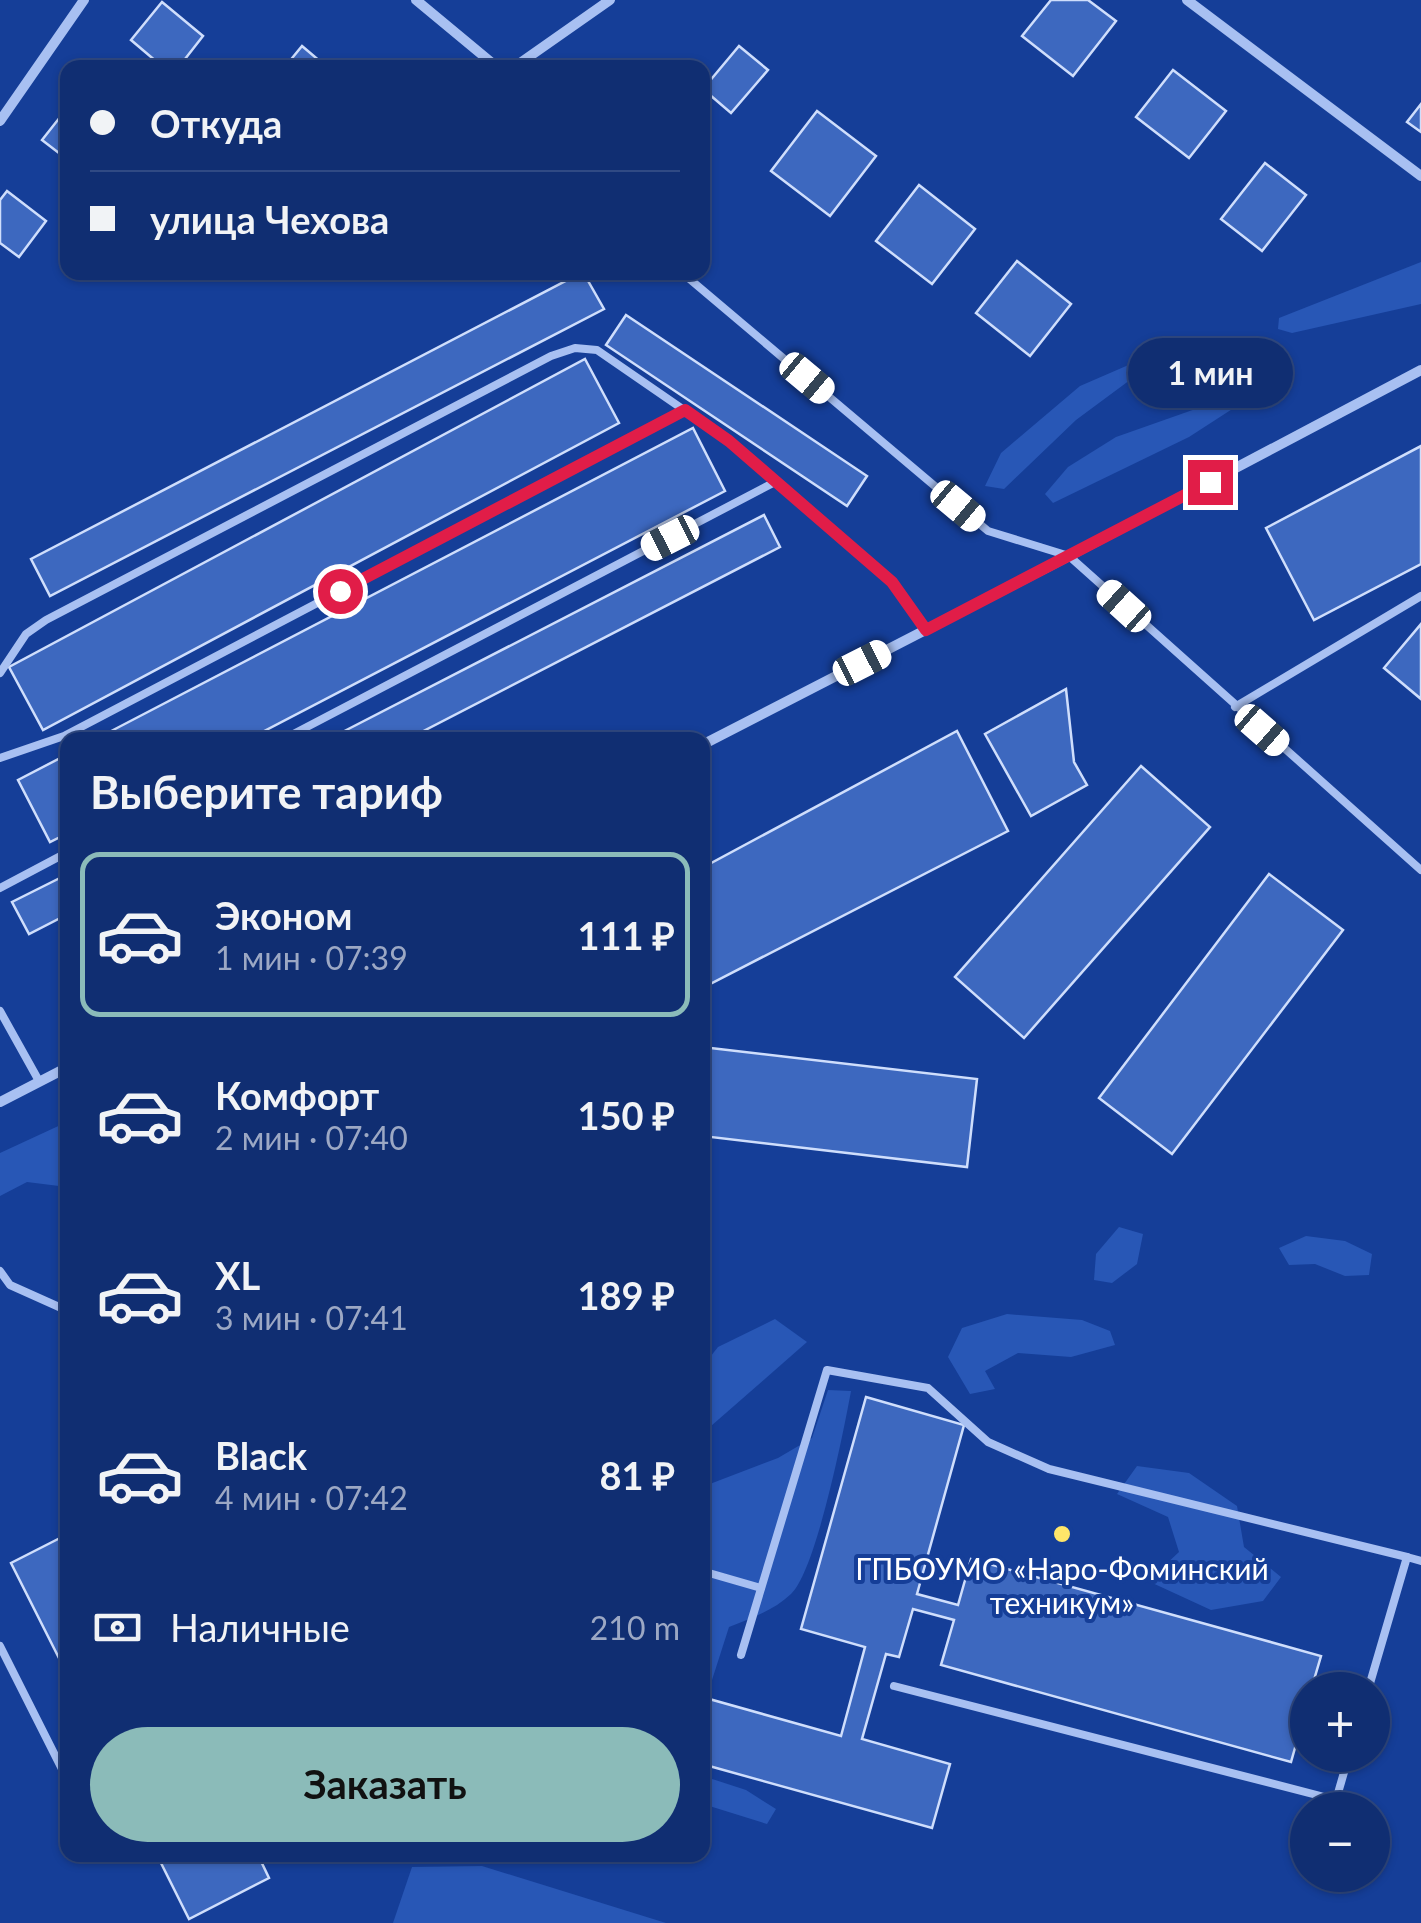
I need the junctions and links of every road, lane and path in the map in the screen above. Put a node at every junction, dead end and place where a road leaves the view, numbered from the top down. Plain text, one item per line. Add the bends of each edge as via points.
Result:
1 (84, 0) edge
2 (416, 0) edge
3 (610, 0) edge
4 (1187, 0) edge
5 (488, 60) edge
6 (524, 60) edge
7 (0, 121) edge
8 (1421, 176) edge
9 (691, 280) edge
10 (1421, 370) edge
11 (685, 410) junction
12 (775, 482) junction
13 (1069, 556) junction
14 (1421, 596) edge
15 (926, 630) junction
16 (0, 673) edge
17 (1236, 706) junction
18 (72, 732) edge
19 (297, 732) edge
20 (60, 737) edge
21 (710, 740) edge
22 (0, 758) edge
23 (60, 856) edge
24 (1421, 870) edge
25 (0, 888) edge
26 (0, 1011) edge
27 (60, 1071) edge
28 (39, 1081) junction
29 (0, 1102) edge
30 (0, 1271) edge
31 (60, 1307) edge
32 (1406, 1557) junction
33 (1421, 1561) edge
34 (710, 1573) edge
35 (761, 1588) junction
36 (0, 1646) edge
37 (741, 1655) dead end
38 (1373, 1672) edge
39 (894, 1686) dead end
40 (60, 1765) edge
41 (1344, 1772) edge

1 - 7 street
2 - 5 street
3 - 6 street
4 - 8 street
9 - 13 lane via 988,531
10 - 13 street
11 - 12 lane
11 - 16 lane via 597,350 552,356 46,620 26,634
11 - 18 lane
12 - 15 lane via 892,582
12 - 19 lane
13 - 15 street
13 - 17 lane
14 - 17 lane
15 - 21 street
17 - 24 lane
20 - 22 lane
23 - 25 lane
26 - 28 lane
27 - 28 street
28 - 29 street
30 - 31 lane via 10,1285
32 - 33 lane
32 - 35 lane via 1049,1469 988,1442 928,1388 827,1370
32 - 38 lane
34 - 35 lane
35 - 37 lane
36 - 40 lane
39 - 41 lane via 1336,1800

